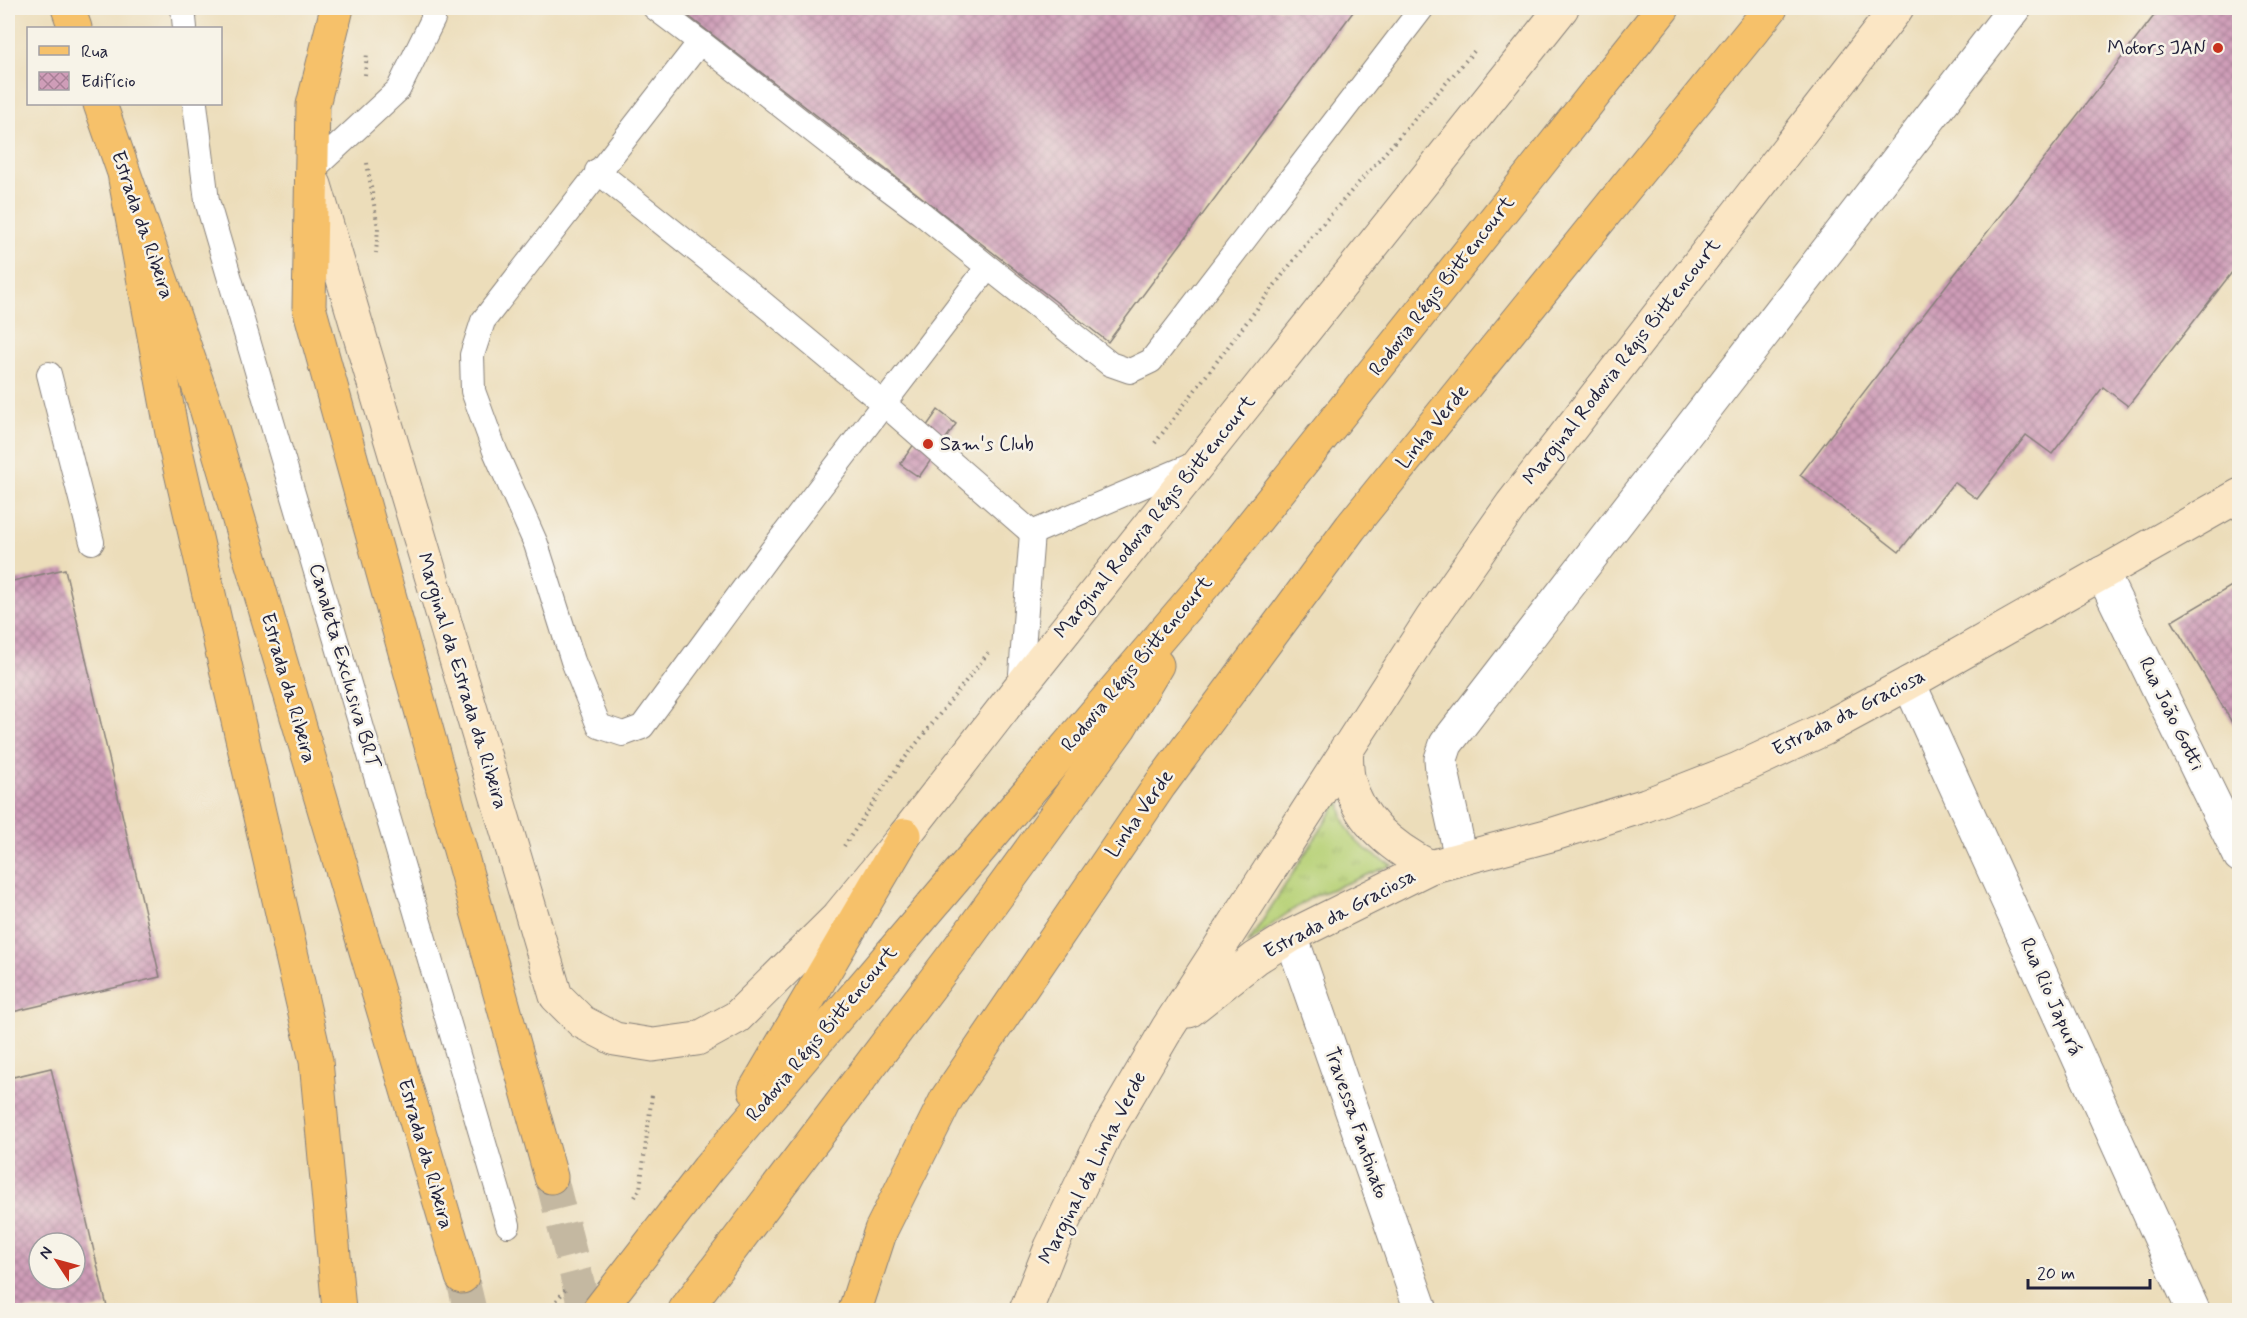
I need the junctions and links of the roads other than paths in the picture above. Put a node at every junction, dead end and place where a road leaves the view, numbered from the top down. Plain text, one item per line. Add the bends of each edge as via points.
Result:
1 (68, 8) edge
2 (183, 8) edge
3 (337, 8) edge
4 (433, 8) edge
5 (655, 8) edge
6 (1422, 8) edge
7 (1562, 8) edge
8 (1663, 8) edge
9 (1771, 8) edge
10 (1897, 8) edge
11 (2015, 8) edge
12 (75, 27) edge
13 (185, 27) edge
14 (700, 42) junction
15 (100, 105) edge
16 (195, 105) edge
17 (311, 171) junction
18 (597, 171) junction
19 (125, 179) junction
20 (988, 267) junction
21 (49, 374) dead end
22 (883, 403) junction
23 (1199, 462) junction
24 (2240, 495) edge
25 (1032, 533) junction
26 (92, 542) dead end
27 (2102, 573) junction
28 (1205, 584) junction
29 (1909, 683) junction
30 (1020, 687) junction
31 (1346, 749) junction
32 (905, 835) junction
33 (2240, 856) edge
34 (1461, 858) junction
35 (1430, 867) junction
36 (1291, 936) junction
37 (737, 1017) joint
38 (1167, 1029) junction
39 (708, 1169) junction
40 (551, 1176) tunnel mouth
41 (508, 1225) dead end
42 (462, 1277) tunnel mouth
43 (339, 1311) edge
44 (599, 1311) edge
45 (685, 1311) edge
46 (855, 1311) edge
47 (1026, 1311) edge
48 (1421, 1311) edge
49 (2193, 1311) edge

1 - 12 main road
2 - 13 lane
3 - 17 main road via 313,105
4 - 17 lane via 433,19 398,90
5 - 14 lane
6 - 20 lane via 1151,361 1130,371 1110,364
7 - 23 main road, Marginal Rodovia Régis Bittencourt
8 - 28 main road, Rodovia Régis Bittencourt
9 - 46 main road, Linha Verde via 1351,527 1160,785 947,1098 881,1230
10 - 31 main road, Marginal Rodovia Régis Bittencourt via 1512,504
11 - 34 street via 1446,744 1442,771
14 - 18 lane
14 - 20 lane
15 - 19 main road, Estrada da Ribeira
16 - 41 lane, Canaleta Exclusiva BRT via 207,201
17 - 37 main road, Marginal da Estrada da Ribeira via 556,996 582,1022 615,1039 653,1046 697,1039
17 - 40 main road via 309,307
18 - 22 lane
18 - 22 lane via 483,321 472,355 473,391 536,544 573,661 599,726 623,734 642,727
19 - 42 main road, Estrada da Ribeira via 206,408
19 - 43 main road via 172,433 316,1061
20 - 22 lane
21 - 26 lane
22 - 25 lane
23 - 25 lane
23 - 30 main road, Marginal Rodovia Régis Bittencourt
24 - 27 main road, Estrada da Graciosa
25 - 30 lane
27 - 29 main road, Estrada da Graciosa
27 - 33 street, Rua João Gotti
28 - 39 main road, Rodovia Régis Bittencourt
28 - 45 main road via 1120,727
29 - 34 main road, Estrada da Graciosa via 1736,770 1554,834
29 - 49 street, Rua Rio Japurá
30 - 32 main road, Marginal Rodovia Régis Bittencourt
31 - 35 main road, Estrada da Graciosa via 1349,781 1357,802 1375,828 1403,853
31 - 38 main road, Marginal Rodovia Régis Bittencourt
32 - 37 main road, Marginal Rodovia Régis Bittencourt via 837,918
32 - 39 main road
34 - 35 main road, Estrada da Graciosa
35 - 36 main road, Estrada da Graciosa
36 - 38 main road, Estrada da Graciosa via 1229,978
36 - 48 street, Travessa Fantinato
38 - 47 main road, Marginal da Linha Verde via 1107,1133 1051,1246
39 - 44 main road, Rodovia Régis Bittencourt

